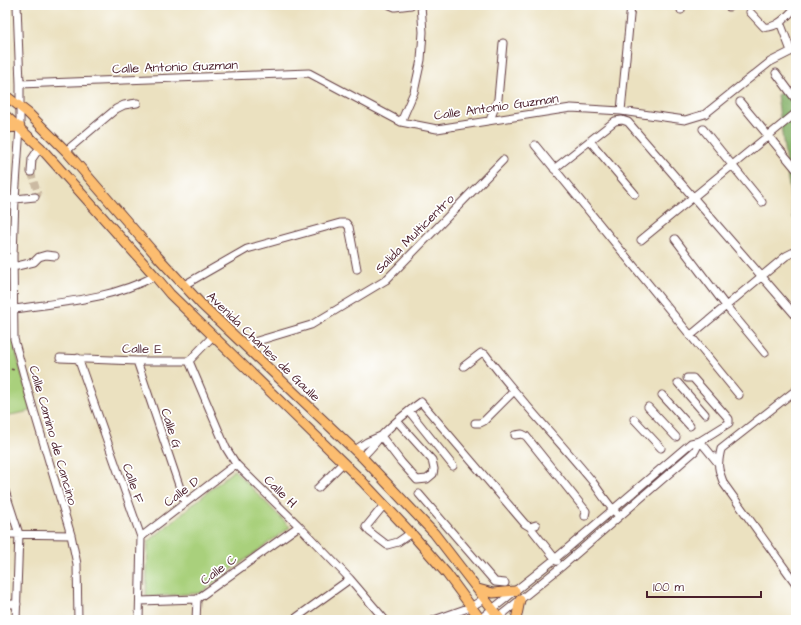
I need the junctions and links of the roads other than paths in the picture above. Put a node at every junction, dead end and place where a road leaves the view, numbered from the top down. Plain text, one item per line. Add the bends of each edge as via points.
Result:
1 (17, 5) edge
2 (390, 5) edge
3 (411, 5) edge
4 (421, 5) edge
5 (631, 5) edge
6 (796, 7) edge
7 (750, 12) dead end
8 (780, 22) junction
9 (502, 43) dead end
10 (793, 50) edge
11 (776, 73) dead end
12 (20, 84) junction
13 (5, 95) edge
14 (796, 100) edge
15 (740, 102) dead end
16 (137, 103) dead end
17 (21, 107) junction
18 (620, 111) junction
19 (796, 112) edge
20 (5, 115) edge
21 (490, 120) junction
22 (401, 122) junction
23 (20, 127) junction
24 (5, 128) edge
25 (703, 129) dead end
26 (768, 135) junction
27 (590, 141) junction
28 (534, 146) dead end
29 (40, 148) junction
30 (66, 151) junction
31 (504, 160) dead end
32 (732, 165) junction
33 (554, 169) junction
34 (796, 169) edge
35 (31, 172) tunnel mouth
36 (635, 194) dead end
37 (35, 197) dead end
38 (692, 198) junction
39 (15, 199) junction
40 (5, 200) edge
41 (762, 202) dead end
42 (674, 239) dead end
43 (641, 240) dead end
44 (796, 251) edge
45 (55, 256) dead end
46 (8, 257) edge
47 (13, 266) junction
48 (5, 268) edge
49 (357, 269) dead end
50 (155, 276) junction
51 (762, 276) junction
52 (184, 285) junction
53 (726, 306) junction
54 (14, 309) junction
55 (796, 316) edge
56 (232, 334) junction
57 (213, 336) junction
58 (690, 336) junction
59 (244, 345) junction
60 (765, 353) dead end
61 (234, 357) junction
62 (60, 358) dead end
63 (78, 358) junction
64 (257, 358) junction
65 (138, 361) junction
66 (189, 361) junction
67 (464, 366) dead end
68 (687, 378) dead end
69 (678, 383) dead end
70 (796, 390) edge
71 (514, 391) junction
72 (662, 395) dead end
73 (739, 395) dead end
74 (648, 407) dead end
75 (409, 411) junction
76 (705, 414) dead end
77 (634, 419) dead end
78 (397, 421) junction
79 (475, 422) dead end
80 (690, 426) dead end
81 (516, 435) dead end
82 (382, 436) junction
83 (676, 437) dead end
84 (700, 440) junction
85 (661, 448) dead end
86 (355, 450) junction
87 (362, 457) junction
88 (343, 463) junction
89 (718, 463) junction
90 (236, 464) junction
91 (452, 466) dead end
92 (318, 488) dead end
93 (5, 491) edge
94 (419, 494) dead end
95 (185, 503) junction
96 (384, 505) junction
97 (613, 509) junction
98 (585, 516) dead end
99 (619, 516) junction
100 (300, 526) junction
101 (5, 534) edge
102 (19, 534) junction
103 (411, 534) junction
104 (71, 535) junction
105 (140, 537) junction
106 (555, 559) junction
107 (560, 567) junction
108 (350, 578) junction
109 (505, 583) dead end
110 (796, 584) edge
111 (478, 589) junction
112 (515, 591) junction
113 (485, 598) junction
114 (197, 599) junction
115 (520, 600) junction
116 (140, 601) junction
117 (5, 604) edge
118 (17, 604) junction
119 (471, 607) junction
120 (493, 609) junction
121 (481, 619) edge
122 (499, 619) edge
123 (16, 620) edge
124 (78, 620) edge
125 (139, 620) edge
126 (196, 620) edge
127 (292, 620) edge
128 (385, 620) edge
129 (434, 620) edge
130 (516, 620) edge

1 - 12 street
2 - 3 street
4 - 22 street via 423,32 420,60 414,92
5 - 18 street
6 - 8 street
7 - 8 street via 767,28
8 - 10 street
9 - 21 street via 498,99
10 - 18 street, Calle Antonio Guzman via 770,62 705,114 685,120
11 - 14 street
12 - 17 street
12 - 22 street, Calle Antonio Guzman via 309,73
13 - 17 main road, Avenida Charles de Gaulle
15 - 26 street
16 - 30 street via 116,109
17 - 23 street
17 - 30 main road, Avenida Charles de Gaulle
18 - 21 street, Calle Antonio Guzman via 571,108
19 - 26 street
20 - 23 main road
21 - 22 street, Calle Antonio Guzman via 437,129
23 - 24 main road
23 - 29 main road
23 - 39 street
25 - 32 street
26 - 32 street
26 - 34 street
27 - 33 street
27 - 36 street
27 - 38 street via 615,121 628,122
28 - 33 street
29 - 35 street via 32,159
29 - 50 main road
30 - 52 main road, Avenida Charles de Gaulle
31 - 59 street, Salida Multicentro via 386,280 311,325
32 - 38 street
32 - 41 street
33 - 58 street
37 - 39 street
38 - 43 street
38 - 51 street
39 - 40 street
39 - 46 street
42 - 53 street
44 - 51 street
45 - 47 street via 46,254 34,262
46 - 47 street, Calle Camino de Cancino
46 - 48 street
47 - 54 street, Calle Camino de Cancino
49 - 52 street via 349,227 340,223 247,249
50 - 54 street via 141,284 111,294
50 - 57 main road
51 - 53 street
51 - 55 street
52 - 56 main road, Avenida Charles de Gaulle
53 - 58 street
53 - 60 street
54 - 104 street, Calle Camino de Cancino via 14,339
56 - 57 main road via 233,342 229,344
56 - 59 main road, Avenida Charles de Gaulle
57 - 61 main road
57 - 66 street
58 - 73 street
59 - 64 main road, Avenida Charles de Gaulle
61 - 64 main road via 234,350 237,348 248,358
61 - 88 main road
62 - 63 street, Calle E
63 - 65 street, Calle E
63 - 105 street, Calle F
64 - 86 main road, Avenida Charles de Gaulle
65 - 66 street, Calle E
65 - 95 street, Calle G
66 - 90 street, Calle H via 226,448
67 - 71 street via 481,353 485,354
68 - 84 street via 693,378 729,419 729,423
69 - 76 street
70 - 89 street via 721,449
71 - 79 street via 484,421
71 - 97 street
72 - 80 street
74 - 83 street
75 - 78 street
75 - 91 street
75 - 106 street via 421,402 524,524 533,526
77 - 85 street
78 - 82 street
78 - 82 street via 432,460 433,474 418,480
81 - 98 street via 520,433 526,436 586,511
82 - 86 street via 366,442
82 - 87 street
84 - 89 street
84 - 97 street via 691,442
84 - 99 street via 695,451
86 - 87 main road, Avenida Charles de Gaulle
87 - 111 main road, Avenida Charles de Gaulle via 434,533
88 - 92 street
88 - 96 main road
89 - 110 street via 724,484
90 - 95 street, Calle D
90 - 100 street, Calle H
93 - 102 street
94 - 109 street via 495,582
95 - 105 street, Calle D
96 - 103 main road
96 - 103 street via 366,526 370,532 387,545
97 - 99 street
97 - 106 street
99 - 107 street
100 - 108 street, Calle H
100 - 114 street, Calle C
101 - 102 street
102 - 104 street
102 - 118 street
103 - 119 main road via 447,574
104 - 124 street, Calle Camino de Cancino via 78,564
105 - 116 street, Calle F
106 - 107 street
106 - 112 street
107 - 115 street
108 - 127 street
108 - 128 street, Calle H
111 - 112 main road via 493,593
111 - 113 main road, Avenida Charles de Gaulle
112 - 120 street
113 - 119 street
113 - 120 main road, Avenida Charles de Gaulle
114 - 116 street, Calle C
114 - 126 street
115 - 122 street
115 - 130 main road
116 - 125 street, Calle F
117 - 118 street
118 - 123 street
119 - 121 main road
119 - 129 street
120 - 121 street
120 - 122 main road, Avenida Charles de Gaulle

